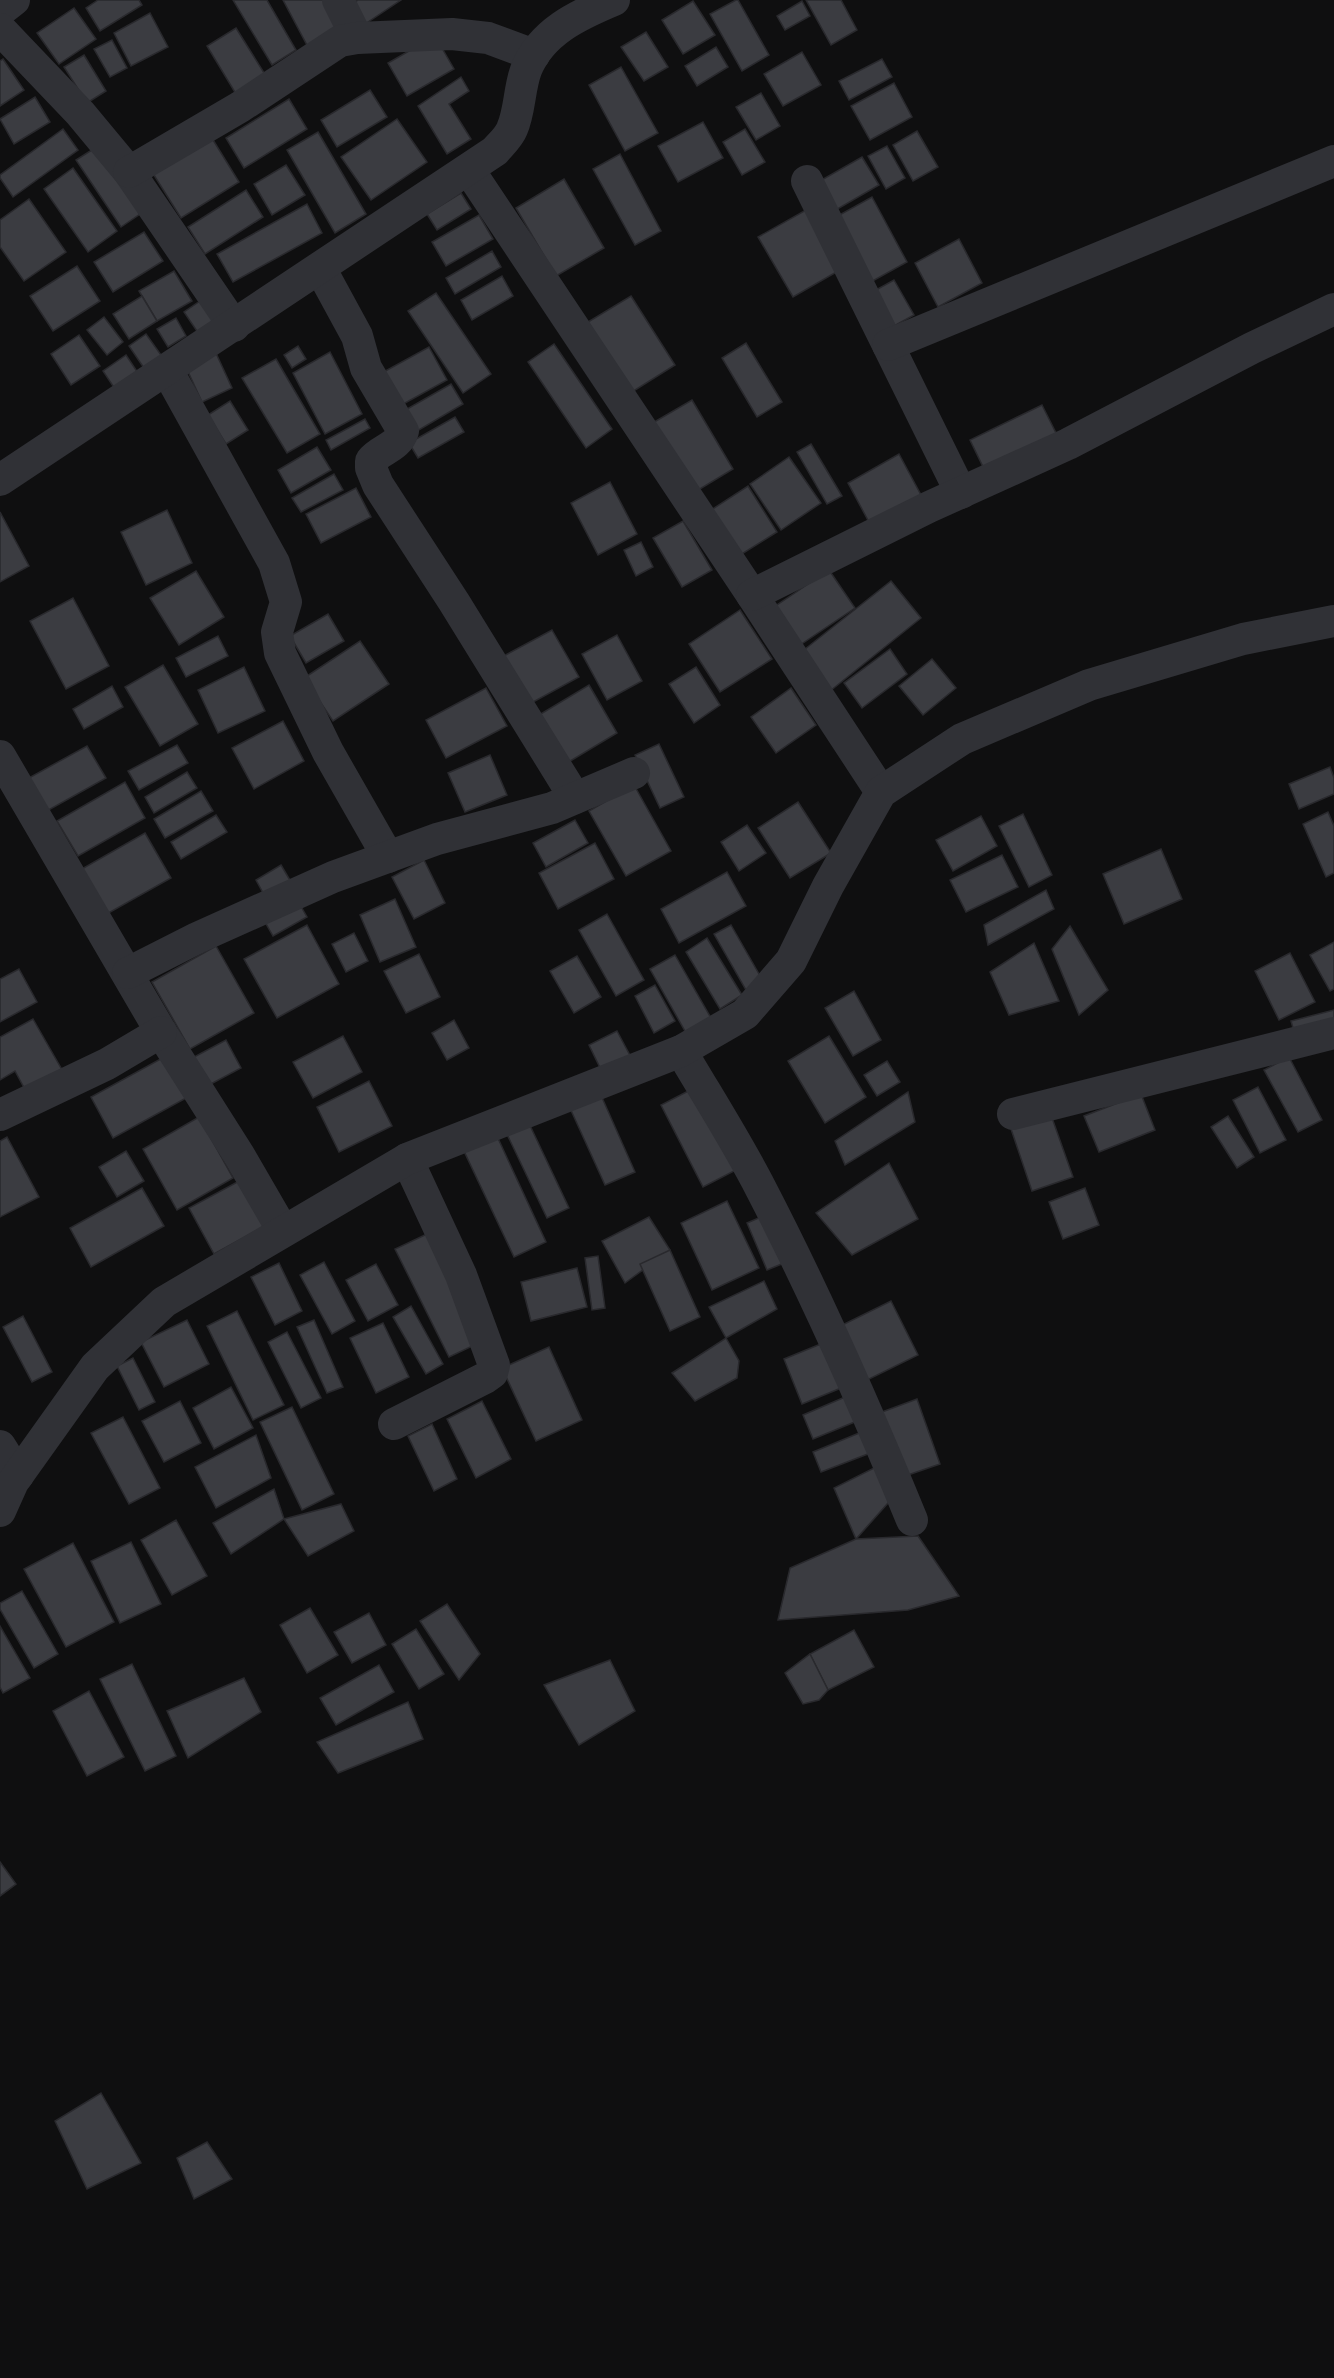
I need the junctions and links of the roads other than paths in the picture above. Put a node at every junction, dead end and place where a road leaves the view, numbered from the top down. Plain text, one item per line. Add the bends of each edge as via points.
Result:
1 (14, 0) edge
2 (338, 0) edge
3 (614, 0) edge
4 (0, 11) edge
5 (0, 29) edge
6 (357, 38) junction
7 (534, 55) junction
8 (1334, 161) edge
9 (469, 170) junction
10 (129, 172) junction
11 (807, 182) dead end
12 (320, 268) junction
13 (1334, 309) edge
14 (234, 326) junction
15 (888, 345) junction
16 (167, 370) junction
17 (0, 480) edge
18 (961, 493) junction
19 (752, 594) junction
20 (1334, 621) edge
21 (0, 756) edge
22 (634, 773) dead end
23 (881, 792) junction
24 (575, 798) junction
25 (388, 857) junction
26 (128, 973) junction
27 (161, 1032) junction
28 (1334, 1033) edge
29 (681, 1051) junction
30 (1013, 1114) dead end
31 (0, 1115) edge
32 (408, 1159) junction
33 (283, 1231) junction
34 (394, 1424) dead end
35 (0, 1446) edge
36 (18, 1475) junction
37 (0, 1511) edge
38 (912, 1520) dead end

1 - 4 street
2 - 6 street
3 - 7 street via 554,31
5 - 10 street via 80,113
6 - 7 street via 452,34 488,38
6 - 10 street via 328,47 240,107
7 - 9 street via 526,71 512,129 495,151
8 - 15 street
9 - 12 street
9 - 19 street
10 - 14 street
11 - 15 street
12 - 14 street
12 - 24 street via 357,336 366,368 403,431 392,447 370,461 378,484
13 - 18 street via 1068,444
14 - 16 street
15 - 18 street
16 - 17 street
16 - 25 street via 274,563 286,602 277,632 280,653 328,752
18 - 19 street
19 - 23 street
20 - 23 street via 1243,639 1089,686 962,739
21 - 26 street
22 - 24 street
23 - 29 street via 791,961 745,1014
24 - 25 street
25 - 26 street via 263,907
26 - 27 street
27 - 31 street via 107,1064
27 - 33 street
28 - 30 street
29 - 32 street
29 - 38 street via 760,1188 817,1301
32 - 33 street
32 - 34 street via 461,1275 494,1365 485,1378
33 - 36 street via 164,1302 134,1328 95,1367
35 - 36 street
36 - 37 street

